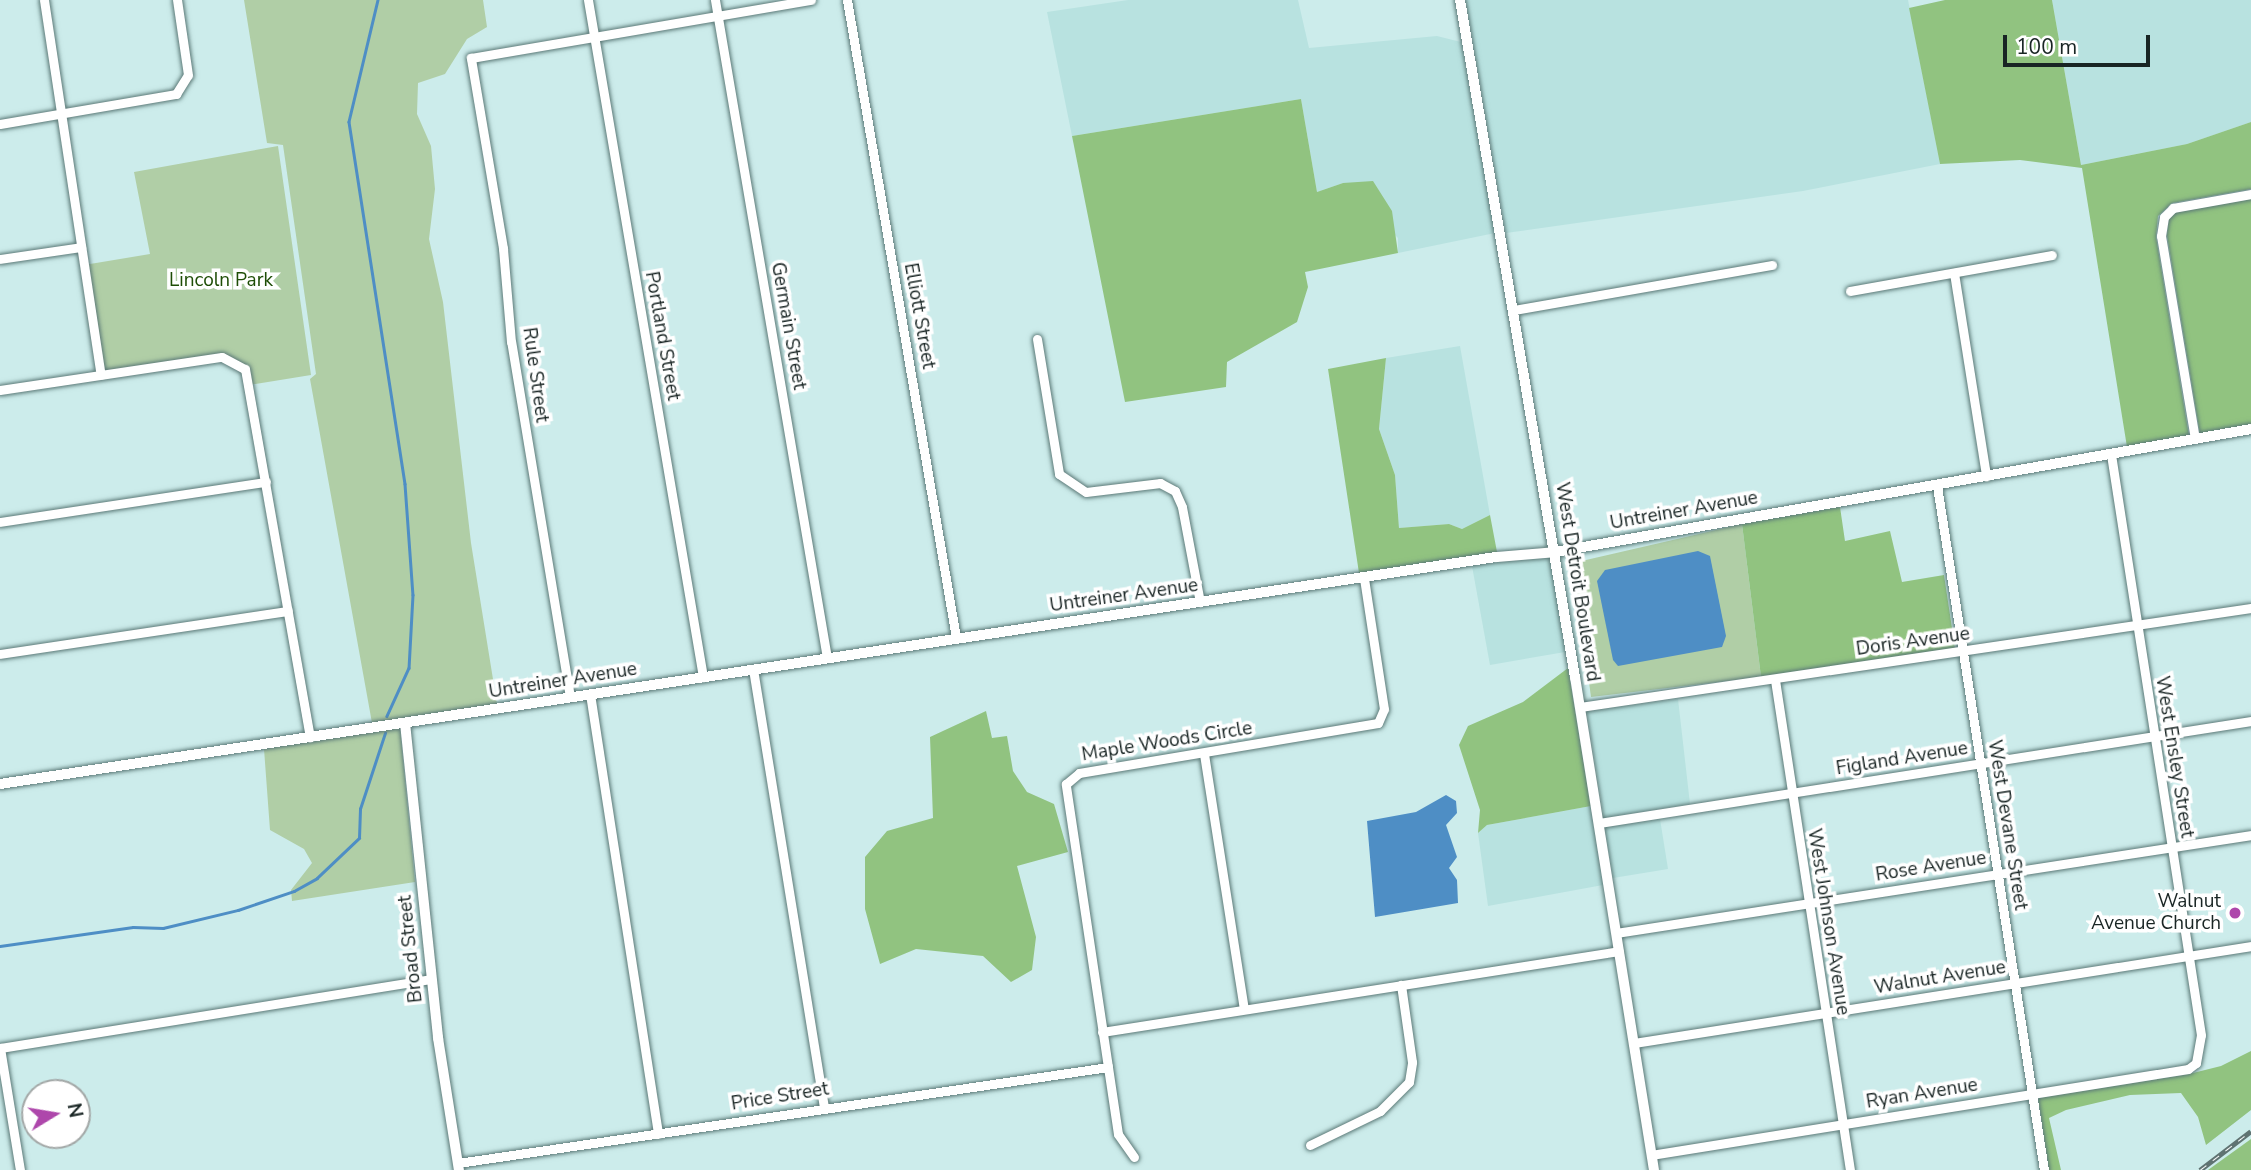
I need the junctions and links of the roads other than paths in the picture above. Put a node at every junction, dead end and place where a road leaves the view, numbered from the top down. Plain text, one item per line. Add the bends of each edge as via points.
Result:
1 (44, 0) edge
2 (177, 0) edge
3 (588, 0) edge
4 (715, 0) edge
5 (811, 0) edge
6 (847, 0) edge
7 (1460, 0) edge
8 (718, 16) junction
9 (594, 37) junction
10 (62, 114) junction
11 (0, 124) edge
12 (2251, 194) edge
13 (81, 247) junction
14 (2052, 255) dead end
15 (0, 259) edge
16 (1772, 265) dead end
17 (1954, 273) junction
18 (1850, 291) dead end
19 (1514, 310) junction
20 (1037, 339) dead end
21 (101, 375) junction
22 (0, 390) edge
23 (2251, 429) edge
24 (2195, 439) junction
25 (2111, 454) junction
26 (1986, 476) junction
27 (266, 482) junction
28 (1937, 486) junction
29 (0, 522) edge
30 (1555, 552) junction
31 (1364, 578) junction
32 (1200, 602) junction
33 (2251, 608) edge
34 (288, 611) junction
35 (2135, 625) junction
36 (956, 638) junction
37 (1962, 652) junction
38 (0, 654) edge
39 (827, 658) junction
40 (753, 669) junction
41 (703, 677) junction
42 (1775, 680) junction
43 (590, 694) junction
44 (570, 697) junction
45 (1580, 707) junction
46 (2251, 721) edge
47 (405, 723) junction
48 (2152, 736) junction
49 (310, 737) junction
50 (1204, 754) junction
51 (1980, 764) junction
52 (0, 784) edge
53 (1791, 793) junction
54 (1599, 823) junction
55 (2251, 835) edge
56 (2171, 848) junction
57 (1996, 875) junction
58 (1807, 904) junction
59 (1616, 933) junction
60 (2251, 946) edge
61 (1619, 951) junction
62 (2189, 956) junction
63 (431, 979) junction
64 (2014, 984) junction
65 (1401, 985) junction
66 (1244, 1009) junction
67 (1824, 1014) junction
68 (1102, 1032) junction
69 (1634, 1043) junction
70 (0, 1048) edge
71 (2196, 1063) joint
72 (1108, 1067) junction
73 (2032, 1094) junction
74 (824, 1108) junction
75 (1842, 1124) junction
76 (658, 1134) junction
77 (1310, 1145) dead end
78 (1651, 1155) junction
79 (1134, 1157) dead end
80 (458, 1166) edge
81 (20, 1170) edge
82 (1654, 1170) edge
83 (1850, 1170) edge
84 (2044, 1170) edge

1 - 10 street
2 - 10 street via 188,69 183,89 170,97
3 - 9 street, Portland Street
4 - 8 street, Germain Street
5 - 8 street
6 - 36 street, Elliott Street
7 - 19 street, West Detroit Boulevard
8 - 9 street
8 - 39 street, Germain Street
9 - 41 street, Portland Street
9 - 44 street, Rule Street via 471,58 503,248 511,342
10 - 11 street
10 - 13 street
12 - 24 street via 2173,208 2164,217 2161,236
13 - 15 street
13 - 21 street
14 - 17 street
16 - 19 street
17 - 18 street
17 - 26 street
19 - 30 street, West Detroit Boulevard
20 - 32 street via 1059,474 1086,492 1160,483 1175,491
21 - 22 street
21 - 27 street via 222,357 238,362 248,376
23 - 24 street, Untreiner Avenue
24 - 25 street, Untreiner Avenue
25 - 26 street, Untreiner Avenue
25 - 35 street, West Ensley Street
26 - 28 street, Untreiner Avenue
27 - 29 street
27 - 34 street
28 - 30 street, Untreiner Avenue
28 - 37 street, West Devane Street
30 - 31 street, Untreiner Avenue
30 - 45 street, West Detroit Boulevard
31 - 32 street, Untreiner Avenue
31 - 50 street, Maple Woods Circle via 1384,709 1378,723
32 - 36 street, Untreiner Avenue
33 - 35 street, Doris Avenue
34 - 38 street
34 - 49 street
35 - 37 street, Doris Avenue
35 - 48 street, West Ensley Street
36 - 39 street, Untreiner Avenue
37 - 42 street, Doris Avenue
37 - 51 street, West Devane Street
39 - 40 street, Untreiner Avenue
40 - 41 street, Untreiner Avenue
40 - 74 street
41 - 43 street, Untreiner Avenue
42 - 45 street, Doris Avenue
42 - 53 street, West Johnson Avenue
43 - 44 street, Untreiner Avenue
43 - 76 street
44 - 47 street, Untreiner Avenue
45 - 54 street, West Detroit Boulevard
46 - 48 street, Figland Avenue
47 - 49 street, Untreiner Avenue
47 - 63 street, Broad Street
48 - 51 street, Figland Avenue
48 - 56 street, West Ensley Street
49 - 52 street, Untreiner Avenue
50 - 66 street
50 - 68 street, Maple Woods Circle via 1079,773 1066,784
51 - 53 street, Figland Avenue
51 - 57 street, West Devane Street
53 - 54 street, Figland Avenue
53 - 58 street, West Johnson Avenue
54 - 59 street, West Detroit Boulevard
55 - 56 street, Rose Avenue
56 - 57 street, Rose Avenue
56 - 62 street, West Ensley Street
57 - 58 street, Rose Avenue
57 - 64 street, West Devane Street
58 - 59 street, Rose Avenue
58 - 67 street, West Johnson Avenue
59 - 61 street, West Detroit Boulevard
60 - 62 street, Walnut Avenue
61 - 65 street
61 - 69 street, West Detroit Boulevard
62 - 64 street, Walnut Avenue
62 - 71 street, West Ensley Street via 2201,1035
63 - 70 street
63 - 80 street, Broad Street
64 - 67 street, Walnut Avenue
64 - 73 street, West Devane Street
65 - 66 street
65 - 77 street via 1412,1062 1409,1082 1380,1111
66 - 68 street
67 - 69 street, Walnut Avenue
67 - 75 street, West Johnson Avenue
68 - 72 street, Maple Woods Circle
69 - 78 street, West Detroit Boulevard
70 - 81 street
71 - 73 street, Ryan Avenue via 2188,1069
72 - 74 street, Price Street
72 - 79 street, Maple Woods Circle via 1118,1134
73 - 75 street, Ryan Avenue
73 - 84 street, West Devane Street
74 - 76 street, Price Street
75 - 78 street, Ryan Avenue
75 - 83 street, West Johnson Avenue
76 - 80 street, Price Street
78 - 82 street, West Detroit Boulevard

